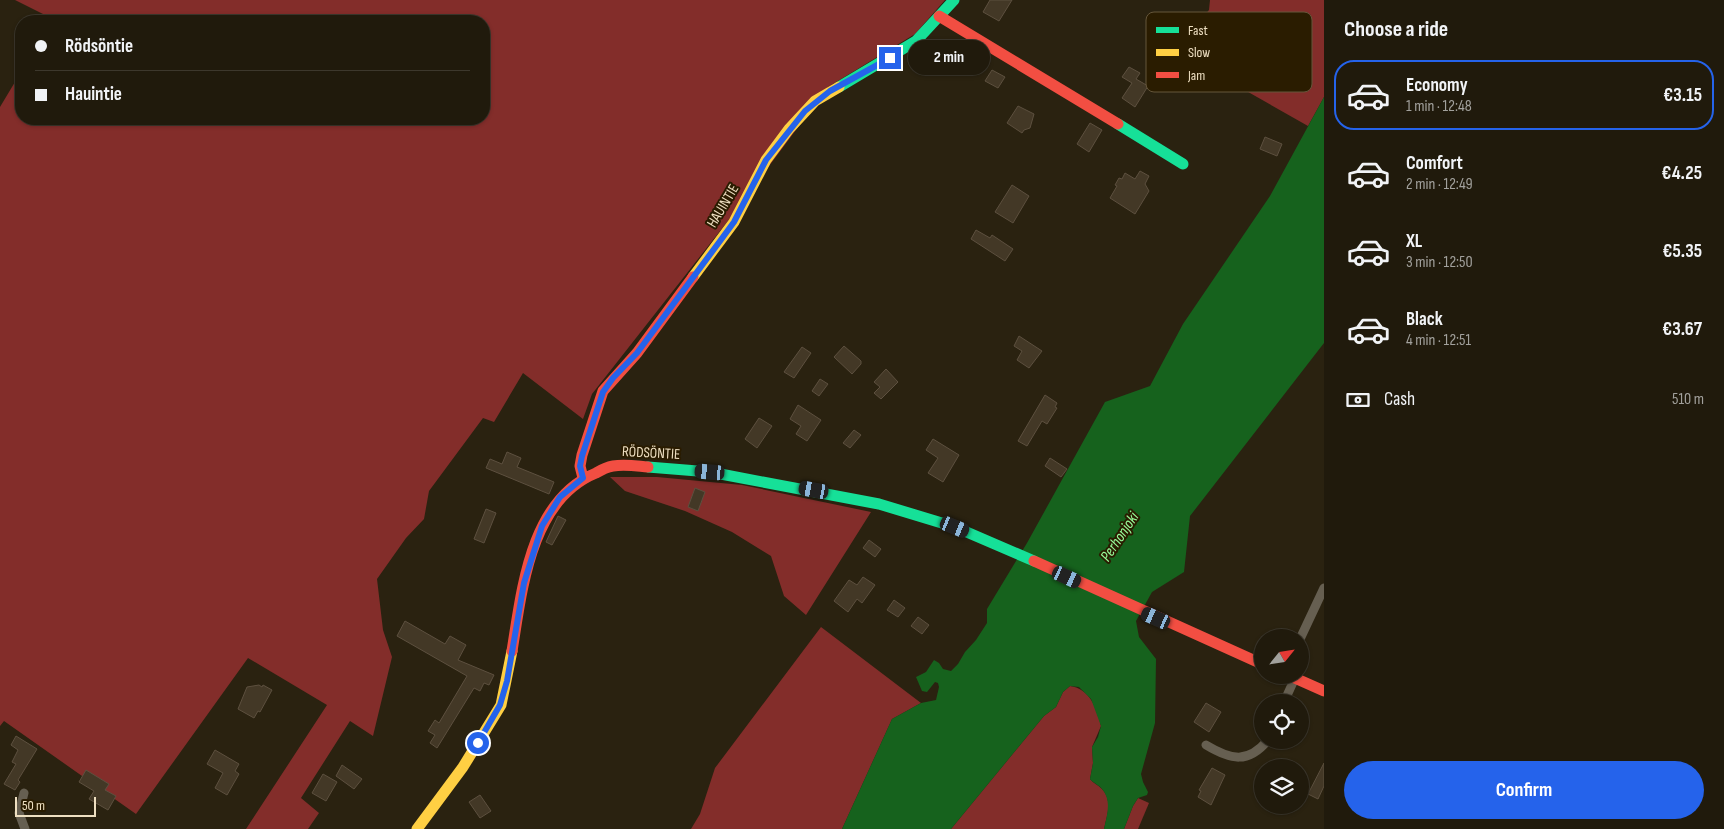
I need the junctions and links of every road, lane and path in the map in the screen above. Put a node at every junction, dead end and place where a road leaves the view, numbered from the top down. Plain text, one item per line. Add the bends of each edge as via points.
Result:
1 (954, 0) edge
2 (940, 16) junction
3 (1183, 164) dead end
4 (583, 478) junction
5 (1324, 588) edge
6 (1305, 629) edge
7 (1254, 661) edge
8 (1306, 684) edge
9 (1324, 692) edge
10 (1206, 745) dead end
11 (1259, 749) edge
12 (24, 792) dead end
13 (25, 829) edge
14 (417, 829) edge

1 - 2 street, HAUINTIE
2 - 3 street
2 - 4 street, HAUINTIE via 916,42 815,102 780,141 766,160 734,222 637,353 603,392 582,456
4 - 7 street, RÖDSÖNTIE via 612,466 628,465 720,474 879,504 955,527
4 - 14 street, RÖDSÖNTIE via 560,497 542,526 524,583 500,705 462,767
5 - 6 street
8 - 9 street
10 - 11 street via 1236,759
12 - 13 street via 19,813

